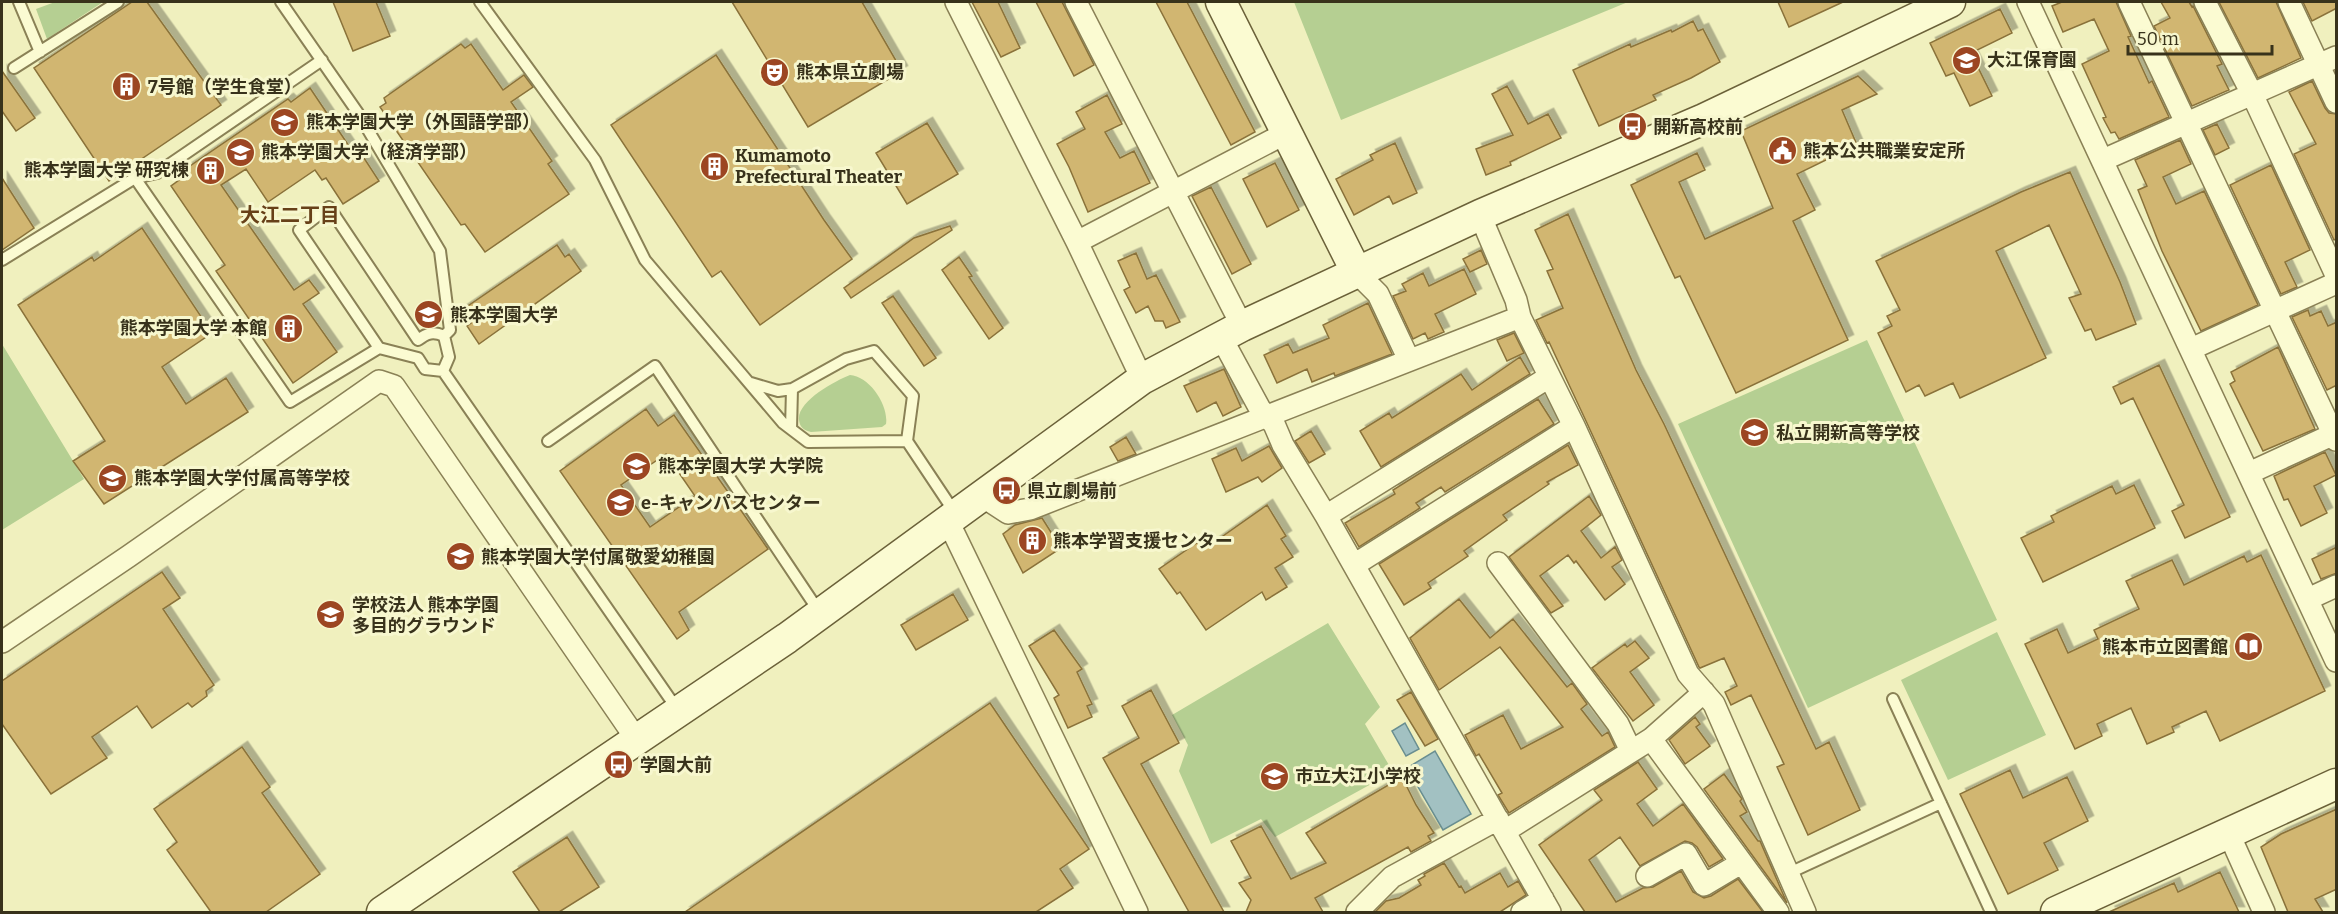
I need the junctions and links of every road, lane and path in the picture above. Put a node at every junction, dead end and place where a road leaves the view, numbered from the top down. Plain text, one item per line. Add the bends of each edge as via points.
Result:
1 (19, 2) edge
2 (118, 2) edge
3 (281, 2) edge
4 (480, 2) edge
5 (956, 2) edge
6 (1076, 2) edge
7 (1221, 2) edge
8 (1950, 2) edge
9 (2028, 2) edge
10 (2129, 2) edge
11 (2205, 2) edge
12 (2289, 2) edge
13 (40, 52) junction
14 (322, 60) junction
15 (2328, 60) edge
16 (14, 68) dead end
17 (2252, 94) junction
18 (2337, 102) edge
19 (2186, 123) junction
20 (1288, 132) junction
21 (2103, 160) junction
22 (135, 178) junction
23 (1174, 191) junction
24 (1480, 214) junction
25 (1077, 242) junction
26 (2, 260) edge
27 (1357, 273) junction
28 (2337, 275) edge
29 (2337, 283) edge
30 (2275, 311) junction
31 (1521, 317) junction
32 (1232, 332) junction
33 (444, 336) junction
34 (418, 340) junction
35 (379, 348) junction
36 (2191, 349) junction
37 (418, 358) junction
38 (1408, 360) junction
39 (443, 371) junction
40 (1549, 377) junction
41 (1142, 379) junction
42 (750, 383) junction
43 (792, 389) junction
44 (1267, 415) junction
45 (1574, 426) junction
46 (791, 429) junction
47 (2336, 436) edge
48 (548, 441) dead end
49 (907, 441) junction
50 (2249, 473) junction
51 (982, 496) junction
52 (1326, 516) junction
53 (947, 519) junction
54 (1498, 563) dead end
55 (1354, 565) junction
56 (2337, 586) edge
57 (2308, 599) junction
58 (820, 613) junction
59 (2, 642) edge
60 (2337, 661) edge
61 (1704, 692) junction
62 (1893, 699) dead end
63 (678, 712) junction
64 (1651, 739) junction
65 (637, 740) junction
66 (1631, 751) junction
67 (2337, 784) edge
68 (1941, 802) junction
69 (1502, 825) junction
70 (2229, 834) junction
71 (1741, 863) junction
72 (1787, 874) junction
73 (1647, 876) dead end
74 (1546, 906) edge
75 (382, 912) edge
76 (1137, 912) edge
77 (1357, 912) edge
78 (1522, 912) edge
79 (1778, 912) edge
80 (1805, 912) edge
81 (1991, 912) edge
82 (2056, 912) edge
83 (2264, 912) edge

1 - 13 lane
2 - 13 lane
3 - 14 lane
4 - 42 lane via 595,160 645,260
5 - 25 street
6 - 23 street
7 - 20 street
8 - 24 street via 1704,119
9 - 21 street
10 - 19 street
11 - 17 street
12 - 15 street
13 - 16 lane
14 - 22 lane via 157,173
14 - 33 lane via 440,251 450,330
15 - 17 street
15 - 18 street
17 - 19 street
17 - 28 street
19 - 21 street
19 - 30 street
20 - 23 street
20 - 27 street
21 - 36 street
22 - 26 lane
22 - 35 lane via 290,402
23 - 25 street
23 - 32 street
24 - 27 street
24 - 31 street
25 - 41 street
27 - 32 street
27 - 38 street via 1378,294
29 - 30 street
30 - 36 street
30 - 47 street
31 - 38 street
31 - 40 street
32 - 41 street
32 - 44 street via 1260,409
33 - 34 lane via 426,333
33 - 39 lane via 449,357
34 - 35 lane via 329,207 298,230
34 - 37 lane
35 - 37 lane
36 - 50 street
37 - 39 lane via 425,369
38 - 44 street
39 - 63 lane
40 - 45 street
40 - 52 street
41 - 51 street
42 - 43 lane via 778,391
42 - 46 lane
43 - 46 lane
43 - 49 lane via 846,359 874,351 913,396
44 - 51 street via 1030,510 1008,513
44 - 52 street
45 - 55 street
45 - 61 street via 1688,674
46 - 49 lane via 807,442
47 - 50 street
48 - 58 lane via 655,366
49 - 53 lane via 950,504
50 - 57 street
51 - 53 street
52 - 55 street
53 - 58 street
53 - 76 street
54 - 66 street via 1618,724
55 - 69 street
56 - 57 street
57 - 60 street
58 - 63 street
59 - 65 street via 379,381 394,386
61 - 64 street
61 - 72 street via 1714,704
62 - 68 lane
63 - 65 street
64 - 66 street
64 - 71 street
65 - 75 street
66 - 69 street
67 - 70 street
68 - 72 lane
68 - 81 lane
69 - 74 street
69 - 77 street via 1392,878
70 - 82 street
70 - 83 street
71 - 73 street via 1704,885 1686,854
71 - 79 street
72 - 80 street
74 - 78 street

